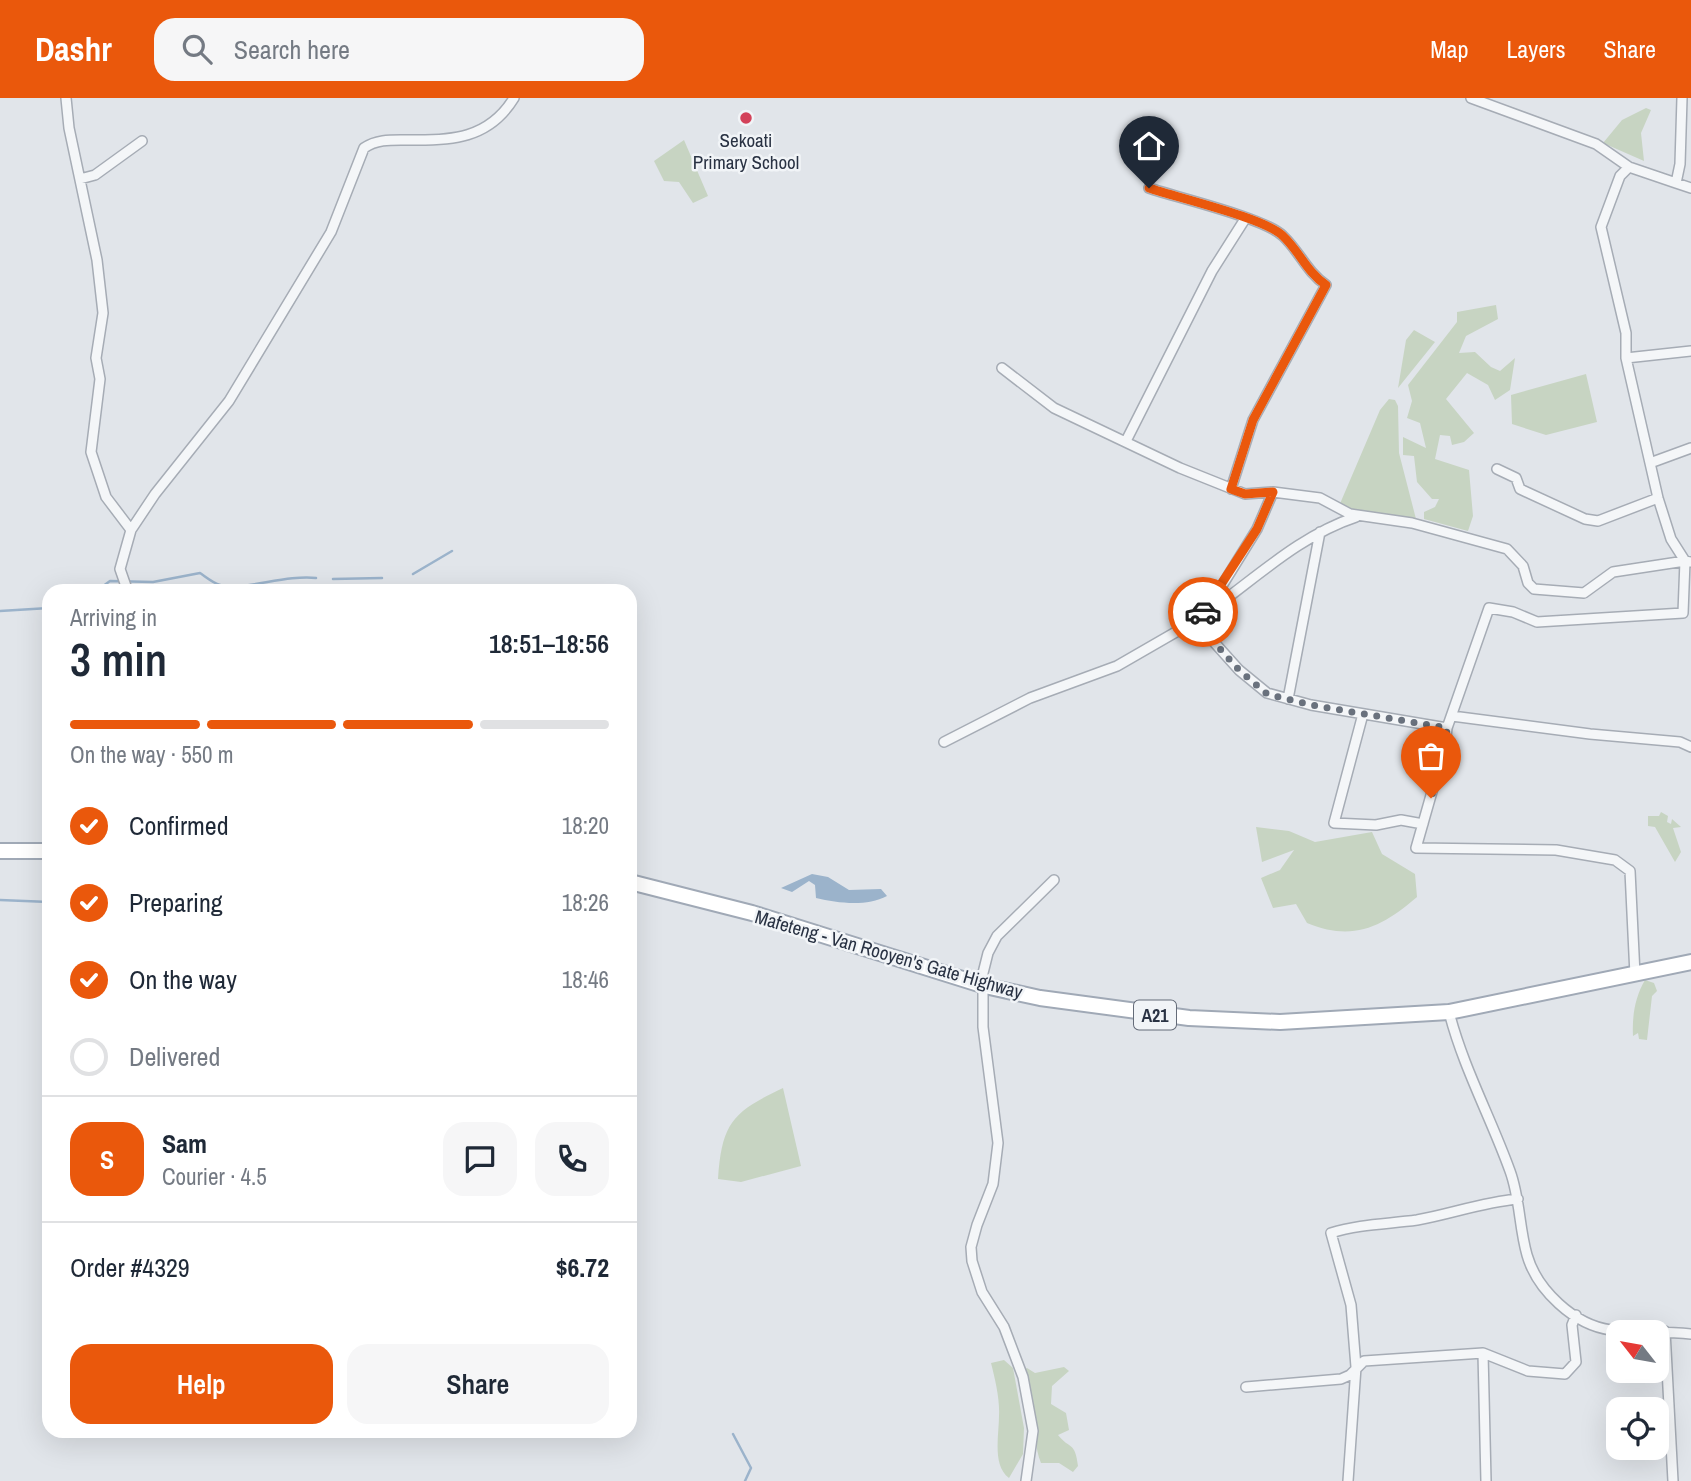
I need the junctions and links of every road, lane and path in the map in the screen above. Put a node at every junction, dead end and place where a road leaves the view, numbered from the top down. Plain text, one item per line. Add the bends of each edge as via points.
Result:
1 (66, 98) edge
2 (514, 98) edge
3 (1471, 98) edge
4 (1682, 98) edge
5 (142, 141) dead end
6 (1629, 167) junction
7 (80, 179) junction
8 (1676, 183) junction
9 (1149, 188) dead end
10 (1691, 188) edge
11 (1245, 219) junction
12 (1691, 351) edge
13 (1626, 358) junction
14 (1002, 368) dead end
15 (1126, 441) junction
16 (1691, 448) edge
17 (1650, 463) junction
18 (1497, 469) dead end
19 (1231, 489) junction
20 (1273, 492) junction
21 (1658, 498) junction
22 (1359, 516) junction
23 (131, 530) junction
24 (1320, 532) junction
25 (1688, 561) edge
26 (125, 584) edge
27 (1195, 621) junction
28 (1288, 699) junction
29 (1363, 713) junction
30 (1452, 716) junction
31 (1447, 728) junction
32 (944, 742) dead end
33 (1691, 747) edge
34 (1423, 824) junction
35 (0, 851) edge
36 (42, 851) edge
37 (1054, 880) dead end
38 (637, 884) edge
39 (1691, 962) edge
40 (1634, 975) junction
41 (985, 986) junction
42 (1449, 1012) junction
43 (1518, 1199) junction
44 (1576, 1315) junction
45 (1606, 1329) edge
46 (1670, 1332) edge
47 (1691, 1334) edge
48 (1483, 1353) junction
49 (1356, 1367) junction
50 (1668, 1383) edge
51 (1245, 1387) dead end
52 (1026, 1481) edge
53 (1348, 1481) edge
54 (1486, 1481) edge
55 (1673, 1481) edge

1 - 7 street
2 - 23 street via 495,123 477,133 445,139 384,140 364,148 331,232 229,401
3 - 6 street via 1597,144
4 - 8 street
5 - 7 street via 95,175
6 - 8 street
6 - 13 street via 1619,177 1601,227 1626,333
7 - 23 street via 103,313 91,452 106,497
8 - 10 street
9 - 11 street
11 - 15 street via 1212,271
11 - 19 street via 1282,235 1303,265 1326,285 1253,420
12 - 13 street
13 - 17 street
14 - 15 street via 1055,408
15 - 19 street
16 - 17 street
17 - 21 street
18 - 21 street via 1516,478 1520,489 1598,521
19 - 20 street via 1245,494
20 - 22 street via 1320,498
20 - 27 street via 1257,529
21 - 25 street via 1671,538
22 - 24 street
22 - 25 street via 1412,523 1507,549 1523,566 1528,583 1543,591 1584,593 1613,572
23 - 26 street via 120,569
24 - 27 street
24 - 28 street
25 - 30 street via 1683,613 1536,622 1489,608
27 - 28 street via 1267,694
27 - 32 street via 1117,666 1030,698
28 - 29 street
29 - 31 street
29 - 34 street via 1334,823 1376,825 1401,820
30 - 31 street
30 - 33 street via 1680,742
31 - 34 street
34 - 40 street via 1416,848 1556,850 1615,860 1630,871
35 - 36 main road
37 - 41 street via 997,936 983,973
38 - 41 main road, Mafeteng - Van Rooyen's Gate Highway / A21 via 751,913
39 - 40 main road, Mafeteng - Van Rooyen's Gate Highway / A21
40 - 42 main road, Mafeteng - Van Rooyen's Gate Highway / A21
41 - 42 main road, Mafeteng - Van Rooyen's Gate Highway / A21 via 1139,1013 1234,1021
41 - 52 street via 983,1027 998,1143 993,1184 971,1247 972,1261 1023,1377 1032,1431
42 - 43 street
43 - 44 street via 1527,1255 1536,1275 1562,1306
43 - 49 street via 1331,1233 1350,1305
44 - 45 street
44 - 48 street via 1572,1325 1576,1362 1565,1374 1528,1371
46 - 47 street
48 - 49 street via 1364,1361
48 - 54 street
49 - 51 street via 1341,1379
49 - 53 street
50 - 55 street

